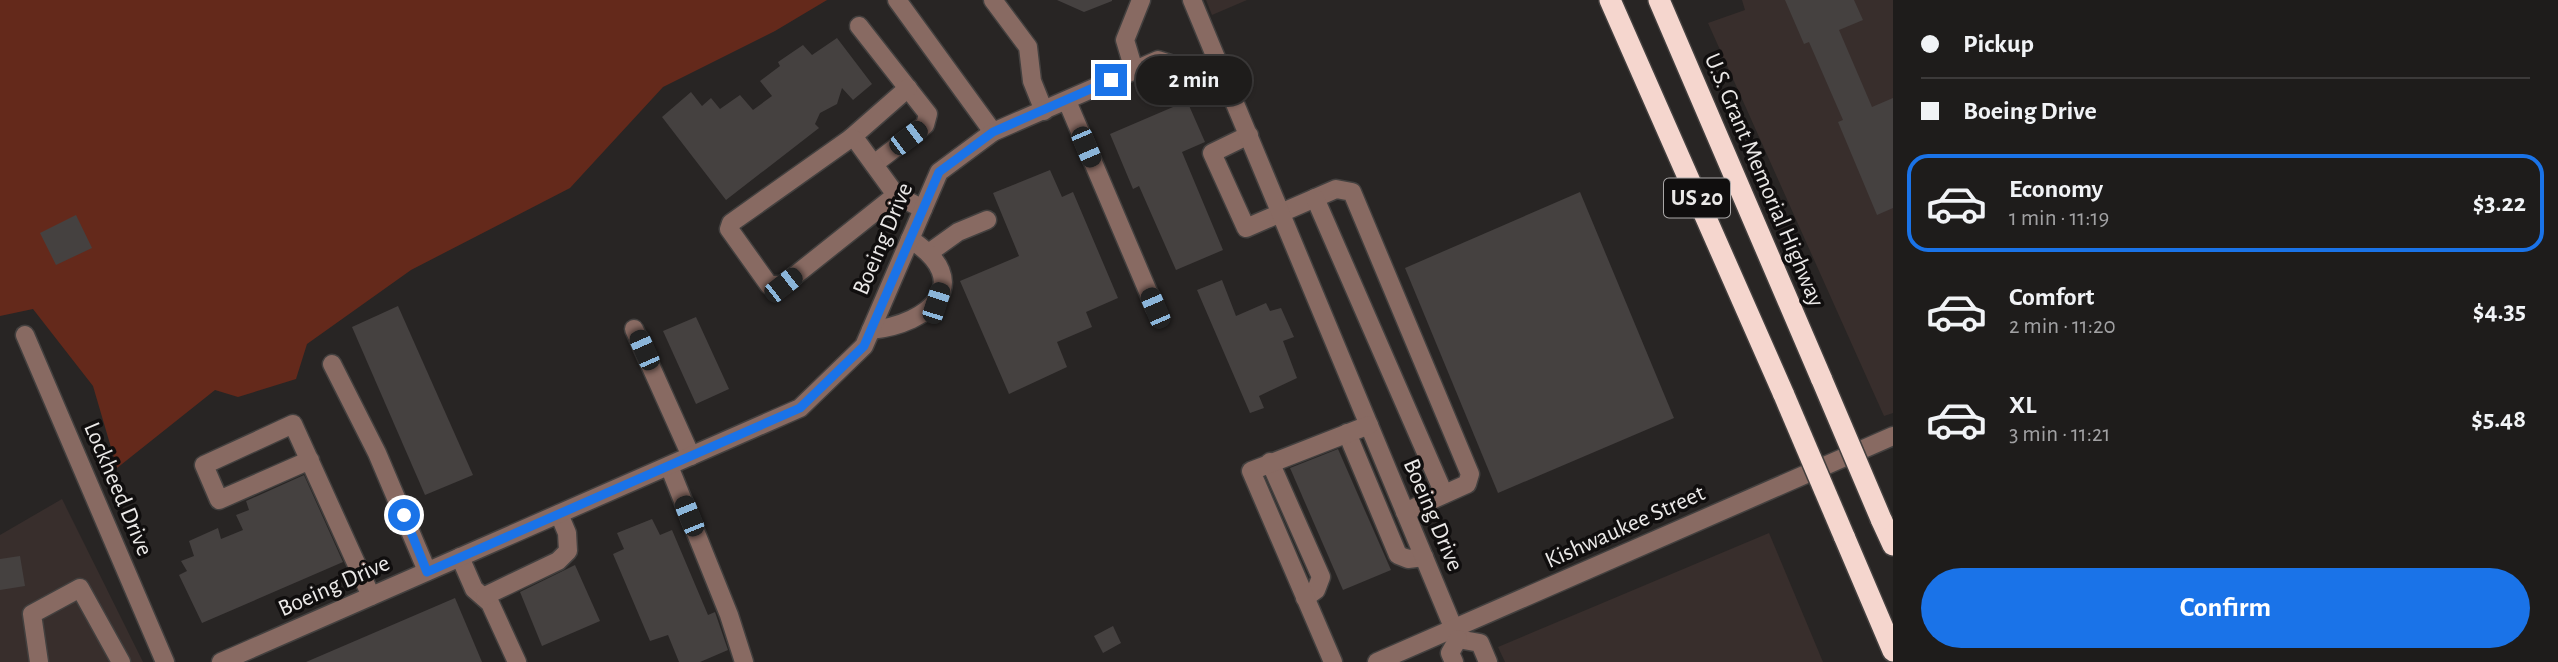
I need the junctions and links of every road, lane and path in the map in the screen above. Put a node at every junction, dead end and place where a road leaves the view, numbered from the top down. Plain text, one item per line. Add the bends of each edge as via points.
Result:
1 (897, 0) edge
2 (993, 0) edge
3 (1141, 0) edge
4 (1192, 0) edge
5 (1610, 0) edge
6 (1659, 0) edge
7 (859, 26) dead end
8 (1134, 70) junction
9 (1226, 82) junction
10 (908, 88) junction
11 (1066, 101) junction
12 (1044, 111) junction
13 (993, 132) junction
14 (1249, 135) junction
15 (851, 138) junction
16 (874, 164) junction
17 (896, 195) junction
18 (1315, 198) junction
19 (923, 209) junction
20 (1281, 212) junction
21 (987, 220) dead end
22 (910, 239) junction
23 (930, 252) junction
24 (1155, 308) dead end
25 (634, 329) dead end
26 (871, 330) junction
27 (25, 335) dead end
28 (332, 364) dead end
29 (1369, 425) junction
30 (1347, 433) junction
31 (1893, 436) edge
32 (691, 456) junction
33 (310, 460) junction
34 (1270, 462) junction
35 (668, 466) junction
36 (1444, 494) junction
37 (1405, 512) junction
38 (559, 514) junction
39 (1893, 545) edge
40 (460, 557) junction
41 (1424, 557) junction
42 (427, 572) junction
43 (371, 596) junction
44 (485, 596) junction
45 (1305, 598) junction
46 (1456, 634) junction
47 (1893, 651) edge
48 (39, 662) edge
49 (121, 662) edge
50 (165, 662) edge
51 (221, 662) edge
52 (517, 662) edge
53 (744, 662) edge
54 (1333, 662) edge
55 (1377, 662) edge
56 (1454, 662) edge
57 (1488, 662) edge

1 - 13 street
2 - 12 street via 1028,47 1032,81
3 - 8 street via 1125,40
4 - 9 street
5 - 47 highway, US 20, bridge
6 - 39 highway, U.S. Grant Memorial Highway / US 20, bridge
7 - 10 street
8 - 9 street, Boeing Drive via 1158,60
8 - 11 street, Boeing Drive
9 - 14 street, Boeing Drive
10 - 15 street
10 - 16 street via 929,114 928,121
11 - 12 street, Boeing Drive
11 - 24 street
12 - 13 street, Boeing Drive
13 - 19 street, Boeing Drive via 939,172
14 - 20 street, Boeing Drive
14 - 20 street via 1212,153 1246,228
15 - 16 street
15 - 17 street via 731,223 731,236 769,285 783,285
16 - 17 street
17 - 19 street
18 - 20 street
18 - 36 street
18 - 36 street via 1336,189 1352,192 1470,474 1467,484
19 - 22 street, Boeing Drive
20 - 29 street, Boeing Drive
21 - 23 street via 958,232
22 - 23 street
22 - 26 street, Boeing Drive
23 - 26 street via 940,264 942,286 936,303 924,315 893,328
25 - 32 street
26 - 32 street, Boeing Drive via 864,346 800,408
27 - 50 street, Lockheed Drive
28 - 42 street via 377,453
29 - 30 street
29 - 37 street, Boeing Drive
30 - 34 street
30 - 41 street via 1398,555
31 - 46 street, Kishwaukee Street
32 - 35 street, Boeing Drive
33 - 33 street via 293,424 204,465 219,500
33 - 43 street
34 - 45 street via 1321,577 1316,590
34 - 45 street via 1248,472
35 - 38 street, Boeing Drive
35 - 53 street
36 - 37 street
37 - 41 street, Boeing Drive
38 - 40 street, Boeing Drive
38 - 44 street via 568,551 558,561
40 - 42 street, Boeing Drive
40 - 44 street via 474,589
41 - 46 street, Boeing Drive
42 - 43 street, Boeing Drive
43 - 51 street, Boeing Drive
44 - 52 street
45 - 54 street
46 - 55 street, Kishwaukee Street
46 - 56 street via 1450,653
46 - 57 street via 1480,643
48 - 49 street via 32,614 80,588

